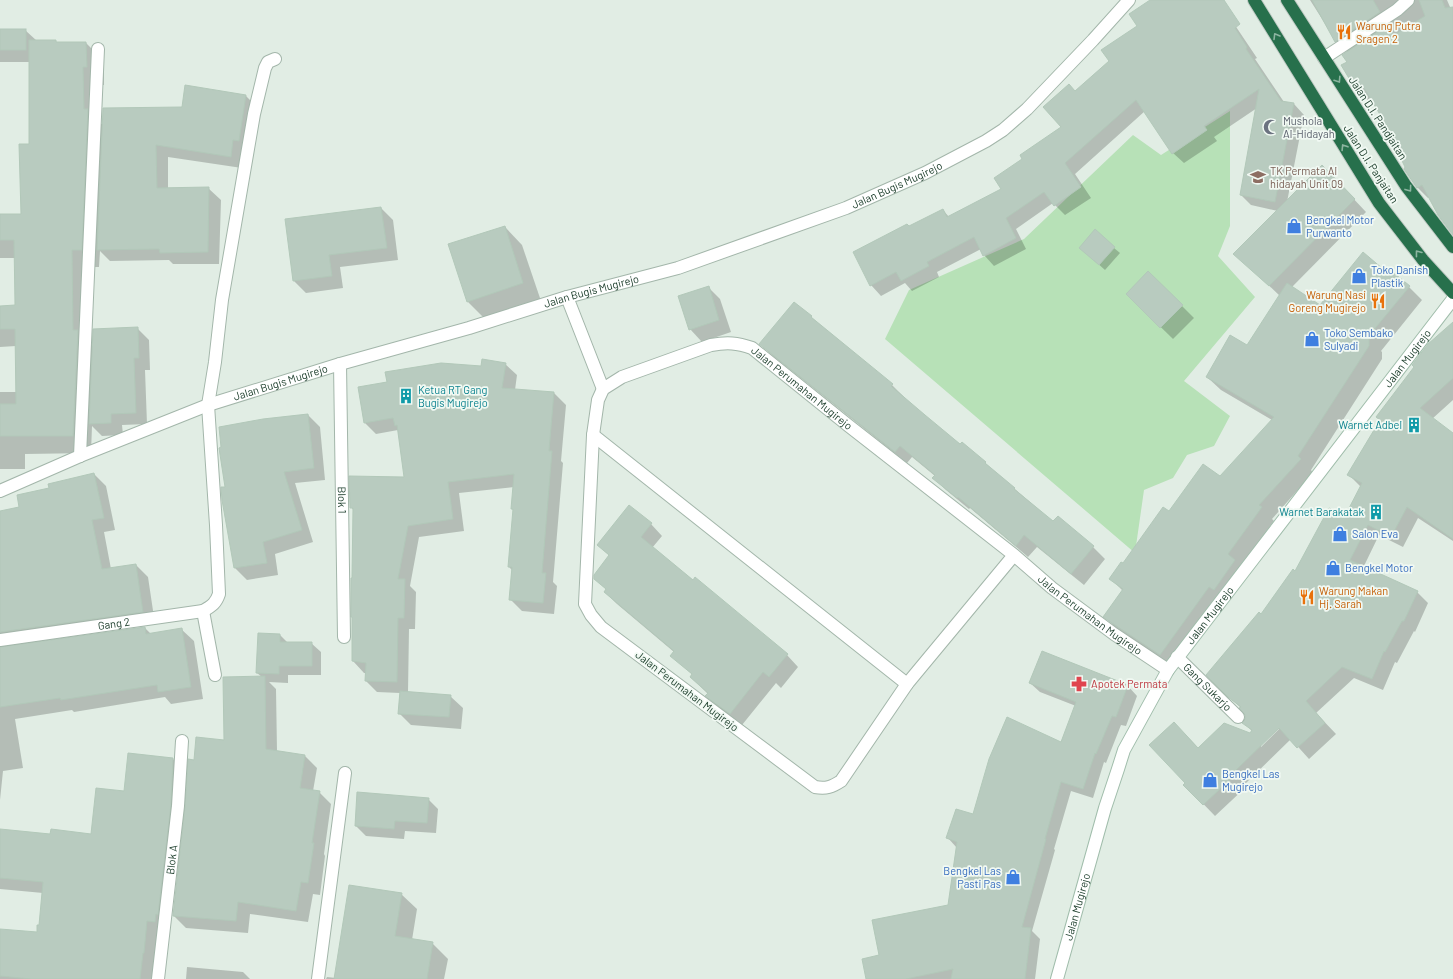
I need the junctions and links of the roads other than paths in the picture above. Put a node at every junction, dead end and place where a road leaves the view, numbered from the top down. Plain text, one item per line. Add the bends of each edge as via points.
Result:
1 (1129, 0) edge
2 (1254, 0) edge
3 (1287, 0) edge
4 (1408, 0) edge
5 (98, 49) dead end
6 (1324, 58) junction
7 (275, 59) dead end
8 (1453, 247) edge
9 (1453, 293) edge
10 (567, 297) junction
11 (1453, 299) edge
12 (340, 364) junction
13 (603, 389) junction
14 (208, 404) junction
15 (593, 435) junction
16 (80, 456) junction
17 (0, 491) edge
18 (1014, 555) junction
19 (203, 611) junction
20 (344, 637) dead end
21 (0, 640) edge
22 (1177, 657) junction
23 (1168, 670) junction
24 (215, 675) dead end
25 (907, 684) junction
26 (1238, 717) dead end
27 (182, 741) dead end
28 (345, 773) dead end
29 (158, 979) edge
30 (318, 979) edge
31 (1057, 979) edge

1 - 10 street, Jalan Bugis Mugirejo via 1028,109 986,141 926,173 823,217 678,268
9 -> 2 highway, Jalan D.I. Panjaitan via 1423,260 1379,203
3 - 6 highway, Jalan D.I. Pandjaitan
4 - 6 street
5 - 16 street
6 -> 8 highway, Jalan D.I. Pandjaitan via 1406,186
7 - 14 street via 268,62 265,68 254,114 222,300
10 - 12 street, Jalan Bugis Mugirejo
10 - 13 street
11 - 22 street, Jalan Mugirejo
12 - 14 street, Jalan Bugis Mugirejo
12 - 20 street, Blok 1
13 - 15 street, Jalan Perumahan Mugirejo via 598,400
13 - 18 street, Jalan Perumahan Mugirejo via 622,378 711,345 726,342 752,348
14 - 16 street, Jalan Bugis Mugirejo
14 - 19 street via 219,594 213,605
15 - 25 street
15 - 25 street, Jalan Perumahan Mugirejo via 585,604 601,627 815,787 832,787 841,781
16 - 17 street, Jalan Bugis Mugirejo
18 - 23 street, Jalan Perumahan Mugirejo via 1052,588
18 - 25 street, Jalan Perumahan Mugirejo
19 - 21 street, Gang 2
19 - 24 street
22 - 23 street, Jalan Mugirejo
22 - 26 street, Gang Sukarjo
23 - 31 street, Jalan Mugirejo via 1124,750
27 - 29 street, Blok A via 178,806
28 - 30 street

